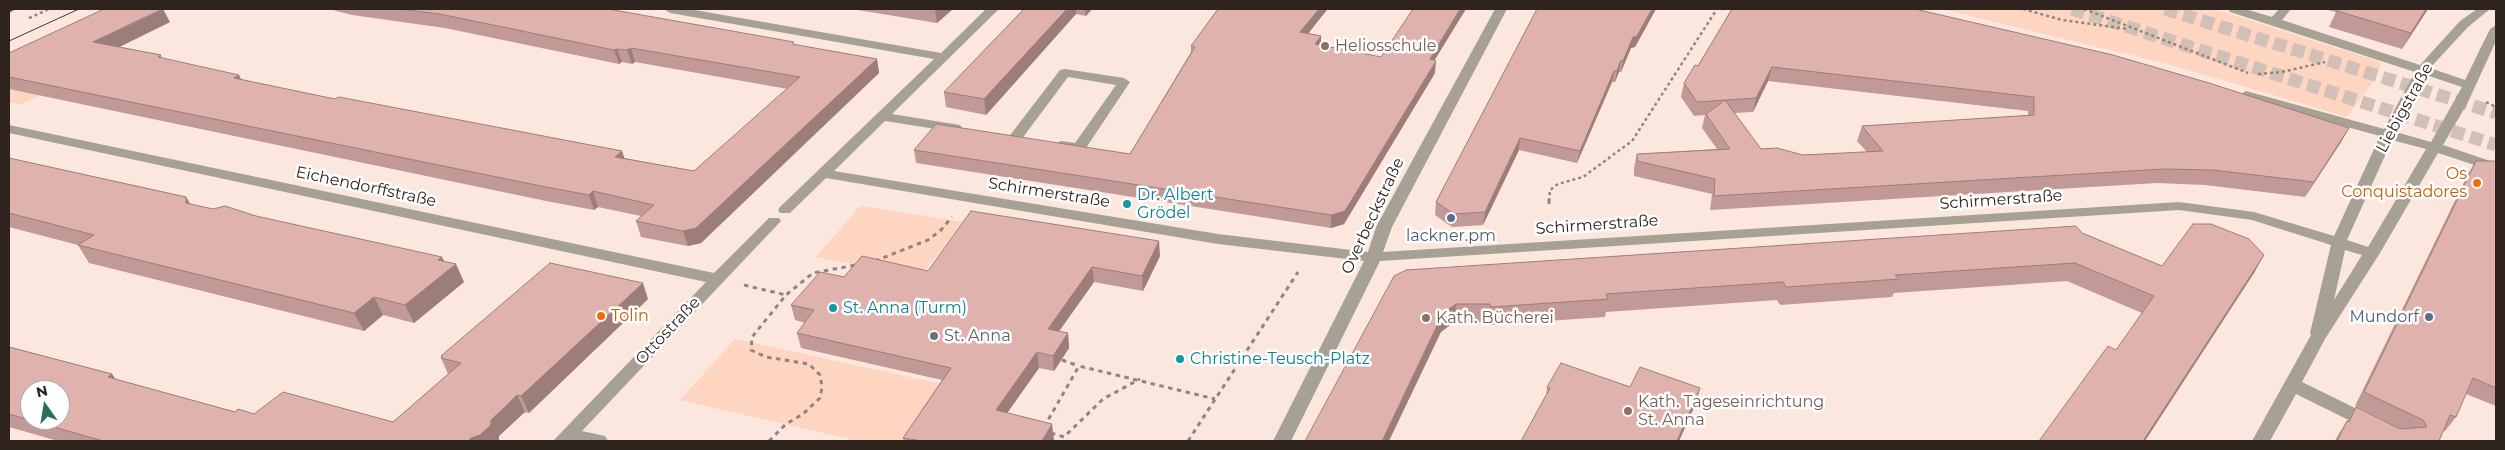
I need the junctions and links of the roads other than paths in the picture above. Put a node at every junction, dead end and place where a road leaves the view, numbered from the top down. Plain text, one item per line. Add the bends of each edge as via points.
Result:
1 (670, 9) edge
2 (993, 9) edge
3 (1500, 9) edge
4 (2234, 9) edge
5 (2286, 9) edge
6 (2484, 9) edge
7 (2274, 22) junction
8 (2496, 29) edge
9 (944, 57) junction
10 (2422, 70) junction
11 (2469, 85) junction
12 (2236, 93) edge
13 (882, 116) junction
14 (9, 129) edge
15 (969, 130) edge
16 (2389, 135) junction
17 (1034, 140) edge
18 (1052, 143) edge
19 (2435, 147) junction
20 (2496, 168) edge
21 (823, 173) junction
22 (2339, 242) junction
23 (2372, 253) junction
24 (1374, 257) junction
25 (717, 279) junction
26 (2317, 339) junction
27 (2293, 385) junction
28 (566, 438) edge
29 (599, 441) edge
30 (1282, 441) edge
31 (2261, 441) edge
32 (2406, 441) edge

1 - 9 street
2 - 9 street, Ottostraße
3 - 24 street, Overbeckstraße via 1384,227
4 - 7 street
5 - 7 street
6 - 10 street, Liebigstraße via 2464,24
7 - 10 street
8 - 11 street, Liebigstraße
9 - 13 street, Ottostraße
10 - 11 street
10 - 16 street, Liebigstraße
11 - 19 street, Liebigstraße
12 - 16 street
13 - 15 street
13 - 21 street, Ottostraße
14 - 25 street, Eichendorffstraße
16 - 19 street
16 - 22 street, Liebigstraße
17 - 18 street via 1011,137 1065,73 1124,82 1079,148
19 - 20 street
19 - 23 street, Liebigstraße
21 - 24 street, Schirmerstraße via 1218,239
21 - 25 street, Ottostraße
22 - 23 street, Schirmerstraße
22 - 24 street, Schirmerstraße via 2254,216 2179,206
22 - 26 street, Liebigstraße
23 - 26 street, Liebigstraße
24 - 30 street, Overbeckstraße
25 - 28 street, Ottostraße
26 - 27 street, Liebigstraße
27 - 31 street, Liebigstraße
27 - 32 street
28 - 29 street

